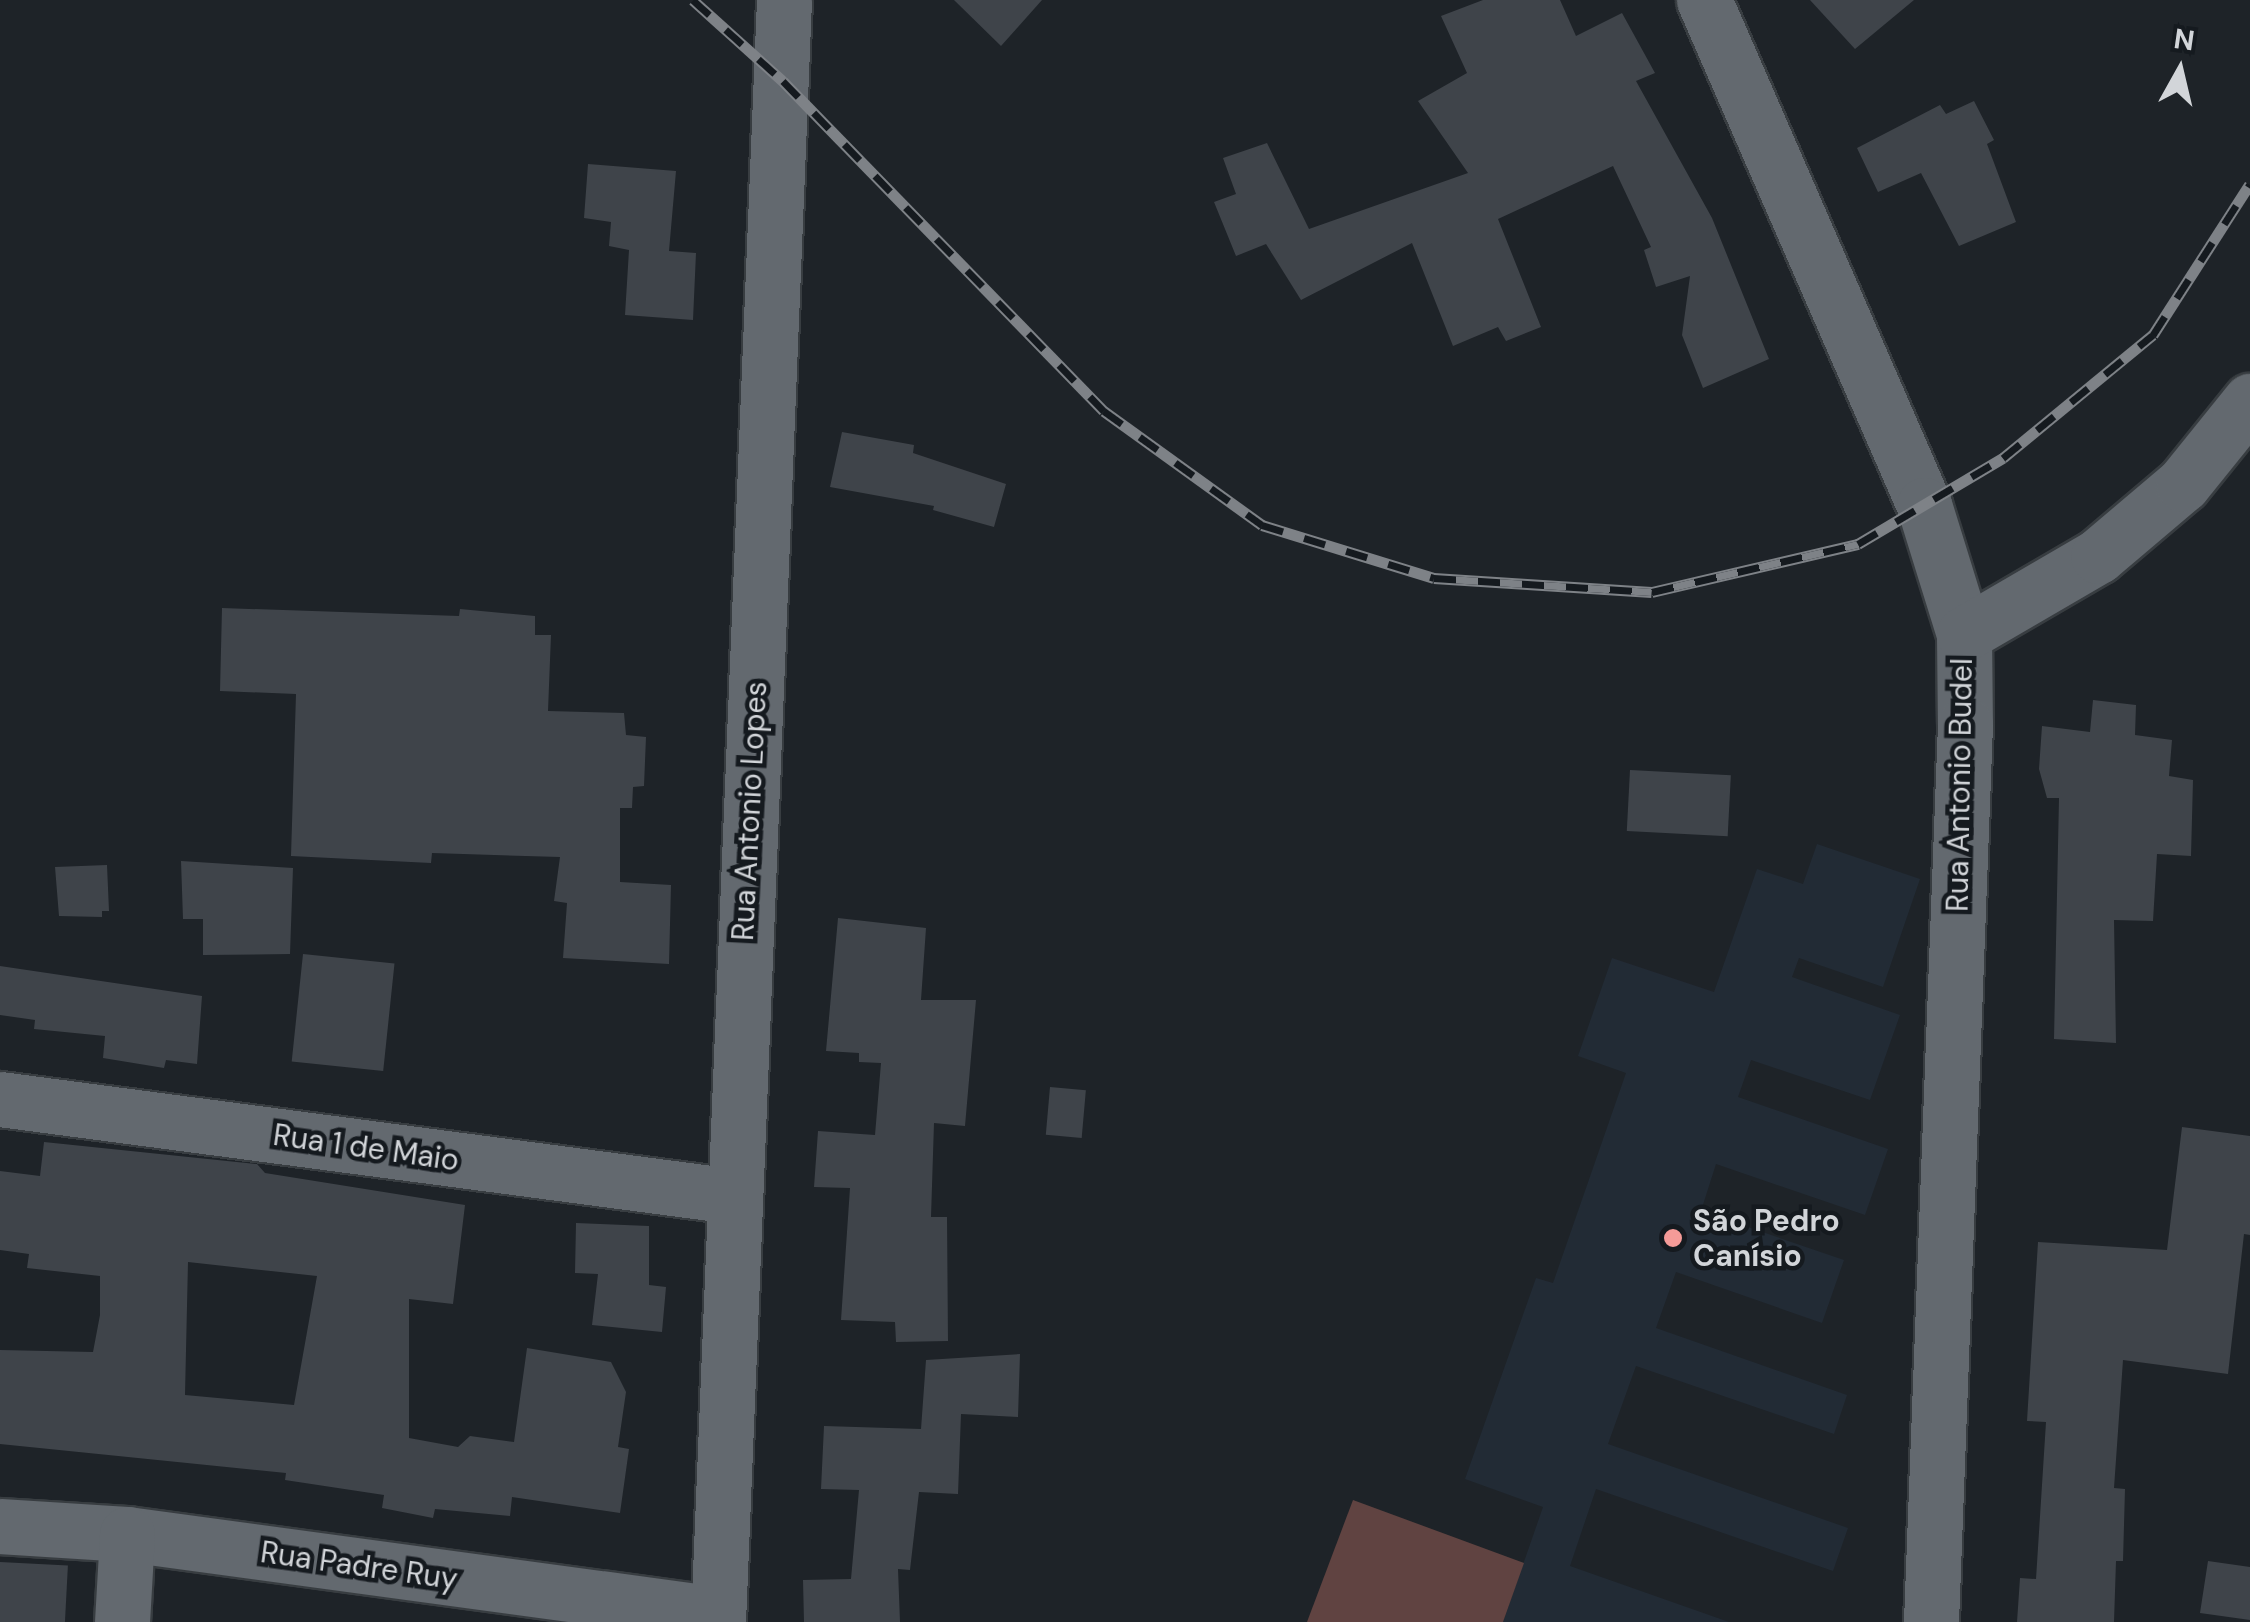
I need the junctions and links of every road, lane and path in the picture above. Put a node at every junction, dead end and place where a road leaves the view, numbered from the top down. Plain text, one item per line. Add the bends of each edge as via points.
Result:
1 (784, 0) edge
2 (1704, 0) edge
3 (2250, 401) edge
4 (1964, 634) junction
5 (0, 1099) edge
6 (733, 1196) junction
7 (0, 1526) edge
8 (127, 1534) junction
9 (718, 1618) edge
10 (122, 1622) edge
11 (1931, 1622) edge

1 - 6 street, Rua Antonio Lopes
2 - 4 street, Rua Antonio Budel via 1924,505
3 - 4 street via 2182,484 2098,556
4 - 11 street, Rua Antonio Budel
5 - 6 street, Rua 1 de Maio
6 - 9 street, Rua Antonio Lopes
7 - 8 street, Rua Padre Ruy
8 - 9 street, Rua Padre Ruy
8 - 10 street

